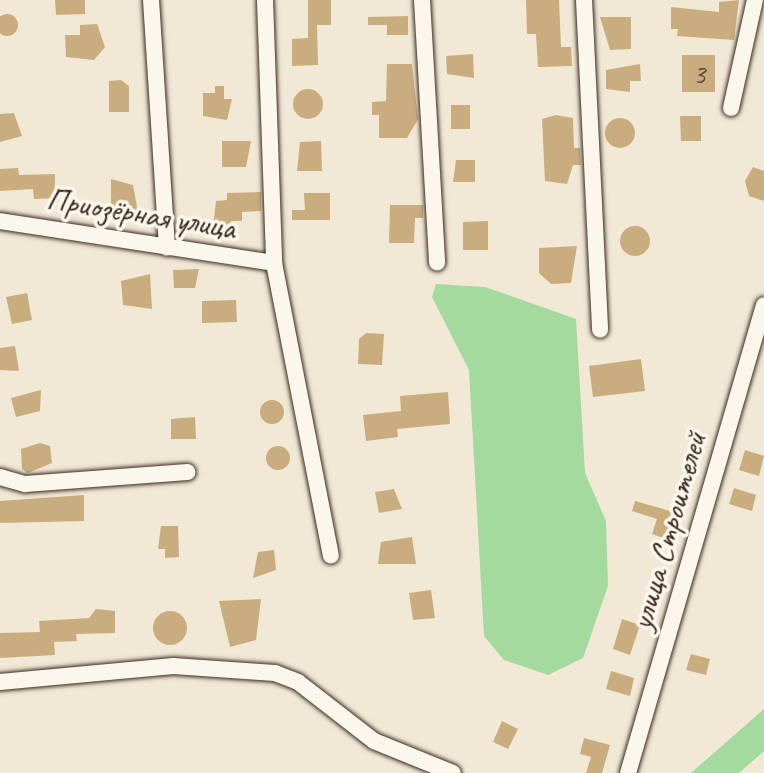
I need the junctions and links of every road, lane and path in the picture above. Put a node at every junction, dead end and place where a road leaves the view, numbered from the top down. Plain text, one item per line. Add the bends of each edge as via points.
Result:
1 (151, 0) edge
2 (265, 0) edge
3 (422, 0) edge
4 (584, 0) edge
5 (755, 0) edge
6 (731, 108) dead end
7 (0, 221) edge
8 (167, 247) junction
9 (274, 263) junction
10 (437, 263) dead end
11 (764, 305) edge
12 (600, 330) dead end
13 (188, 472) dead end
14 (0, 477) edge
15 (331, 555) dead end
16 (0, 682) edge
17 (453, 773) edge
18 (628, 773) edge

1 - 8 street
2 - 9 street
3 - 10 street
4 - 12 street
5 - 6 street
7 - 8 street, Приозёрная улица
8 - 9 street, Приозёрная улица
9 - 15 street
11 - 18 street, улица Строителей
13 - 14 street via 25,484
16 - 17 street via 132,667 275,673 298,682 374,741

